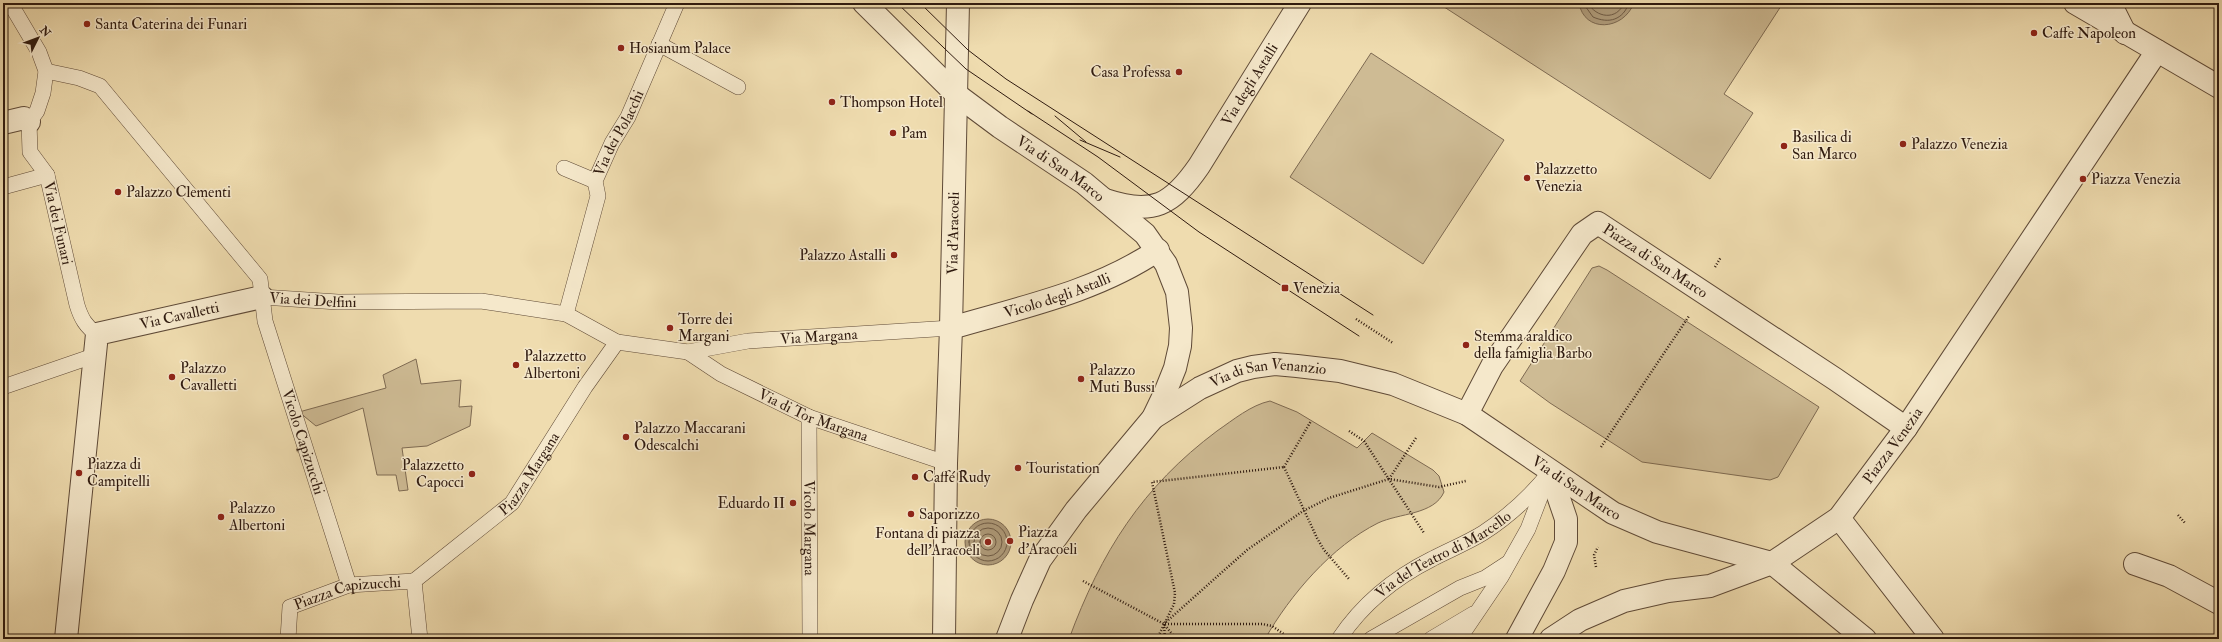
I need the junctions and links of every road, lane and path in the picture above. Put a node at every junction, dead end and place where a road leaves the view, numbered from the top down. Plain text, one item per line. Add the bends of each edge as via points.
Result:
1 (10, 3) edge
2 (677, 3) edge
3 (864, 3) edge
4 (958, 3) edge
5 (1300, 3) edge
6 (2075, 3) edge
7 (2110, 3) edge
8 (2125, 33) junction
9 (659, 44) junction
10 (2157, 51) junction
11 (46, 71) junction
12 (738, 87) dead end
13 (2219, 87) edge
14 (957, 95) junction
15 (29, 122) junction
16 (3, 123) edge
17 (564, 168) dead end
18 (48, 175) junction
19 (595, 181) junction
20 (3, 187) edge
21 (1105, 200) junction
22 (1158, 250) junction
23 (262, 297) junction
24 (566, 314) junction
25 (1690, 315) dead end
26 (1356, 319) dead end
27 (951, 328) junction
28 (617, 342) junction
29 (1393, 343) dead end
30 (96, 345) junction
31 (688, 352) junction
32 (1393, 384) joint
33 (3, 387) edge
34 (1467, 414) junction
35 (809, 417) junction
36 (1153, 418) junction
37 (1311, 421) dead end
38 (1906, 428) junction
39 (1349, 431) dead end
40 (1416, 438) dead end
41 (1601, 447) dead end
42 (946, 463) junction
43 (1284, 467) junction
44 (1550, 472) junction
45 (1389, 479) junction
46 (1466, 481) dead end
47 (1304, 511) junction
48 (2178, 514) dead end
49 (1839, 518) junction
50 (2185, 522) dead end
51 (1424, 533) dead end
52 (1598, 548) dead end
53 (1508, 563) junction
54 (1772, 563) junction
55 (2135, 564) dead end
56 (1596, 567) dead end
57 (1349, 579) dead end
58 (414, 581) junction
59 (1083, 581) dead end
60 (349, 585) junction
61 (2219, 603) edge
62 (1479, 611) junction
63 (1164, 624) junction
64 (66, 639) edge
65 (288, 639) edge
66 (420, 639) edge
67 (810, 639) edge
68 (944, 639) edge
69 (1007, 639) edge
70 (1157, 639) edge
71 (1165, 639) edge
72 (1176, 639) edge
73 (1291, 639) edge
74 (1339, 639) edge
75 (1370, 639) edge
76 (1431, 639) edge
77 (1459, 639) edge
78 (1517, 639) edge
79 (1551, 639) edge
80 (1865, 639) edge
81 (1933, 639) edge

1 - 11 lane, Via dei Funari via 39,52
2 - 9 lane, Via dei Polacchi
3 - 14 street, Via di San Marco
4 - 14 street, Via d'Aracoeli
5 - 21 street, Via degli Astalli via 1185,187 1164,202 1135,208
6 - 8 street
7 - 8 street
8 - 10 street
9 - 12 lane
9 - 19 lane, Via dei Polacchi via 628,117 612,143
10 - 13 street
10 - 38 street, Piazza Venezia
11 - 15 lane, Via dei Funari via 43,93
11 - 23 lane, Via dei Delfini via 79,78 100,86 260,279
14 - 21 street, Via di San Marco
14 - 27 street, Via d'Aracoeli
15 - 16 street via 24,118
15 - 18 lane, Via dei Funari via 30,152
17 - 19 lane
18 - 20 lane
18 - 30 lane, Via dei Funari via 77,305
19 - 24 lane, Via dei Polacchi via 598,196
21 - 22 street, Via di San Marco via 1145,234
22 - 27 street, Vicolo degli Astalli via 1122,272 1066,294
22 - 36 street, Via di San Venanzio via 1177,292 1181,328 1175,368
23 - 24 lane, Via dei Delfini via 338,302 481,301
23 - 30 street, Via Cavalletti
23 - 60 lane, Vicolo Capizucchi via 265,321
24 - 28 lane
25 - 41 path
26 - 29 path
27 - 31 lane, Via Margana via 748,341
27 - 42 street, Via d'Aracoeli
28 - 31 lane
28 - 58 lane, Piazza Margana via 585,387 512,504
30 - 33 lane
30 - 64 street
31 - 35 lane, Via di Tor Margana via 721,374
32 - 34 street, Via di San Marco
32 - 36 street, Via di San Venanzio via 1347,372 1275,364 1253,367 1200,388
34 - 38 street, Piazza di San Marco via 1492,366 1582,234 1598,223
34 - 44 street, Via di San Marco
35 - 42 lane, Via di Tor Margana
35 - 67 lane, Vicolo Margana
36 - 69 street, Via di San Venanzio via 1076,510 1040,560
37 - 43 path
38 - 49 street, Piazza Venezia
39 - 45 path via 1364,441
40 - 45 path
42 - 68 street
43 - 47 path
43 - 63 path via 1152,482 1175,584 1174,604
44 - 53 lane, Via del Teatro di Marcello via 1528,529
44 - 54 street, Via di San Marco via 1613,513 1657,532
44 - 74 lane, Via del Teatro di Marcello via 1527,498 1482,533 1388,585 1358,613
44 - 78 street via 1566,518 1566,542 1554,571
45 - 46 path via 1439,488
45 - 47 path via 1329,498
45 - 51 path
47 - 57 path via 1324,550
47 - 63 path via 1247,550
48 - 50 path
49 - 54 street, Piazza Venezia
49 - 81 street
52 - 56 path via 1594,555
53 - 62 lane, Via del Teatro di Marcello
53 - 75 lane
54 - 79 street via 1710,586 1668,591 1624,601 1580,620
54 - 80 street
55 - 61 street via 2169,576
58 - 60 lane, Piazza Capizucchi
58 - 66 lane
59 - 63 path
60 - 65 lane, Piazza Capizucchi via 290,607
62 - 76 lane, Via del Teatro di Marcello
62 - 77 lane, Via del Teatro di Marcello
63 - 70 path
63 - 71 path
63 - 72 path
63 - 73 path via 1262,624 1272,626

